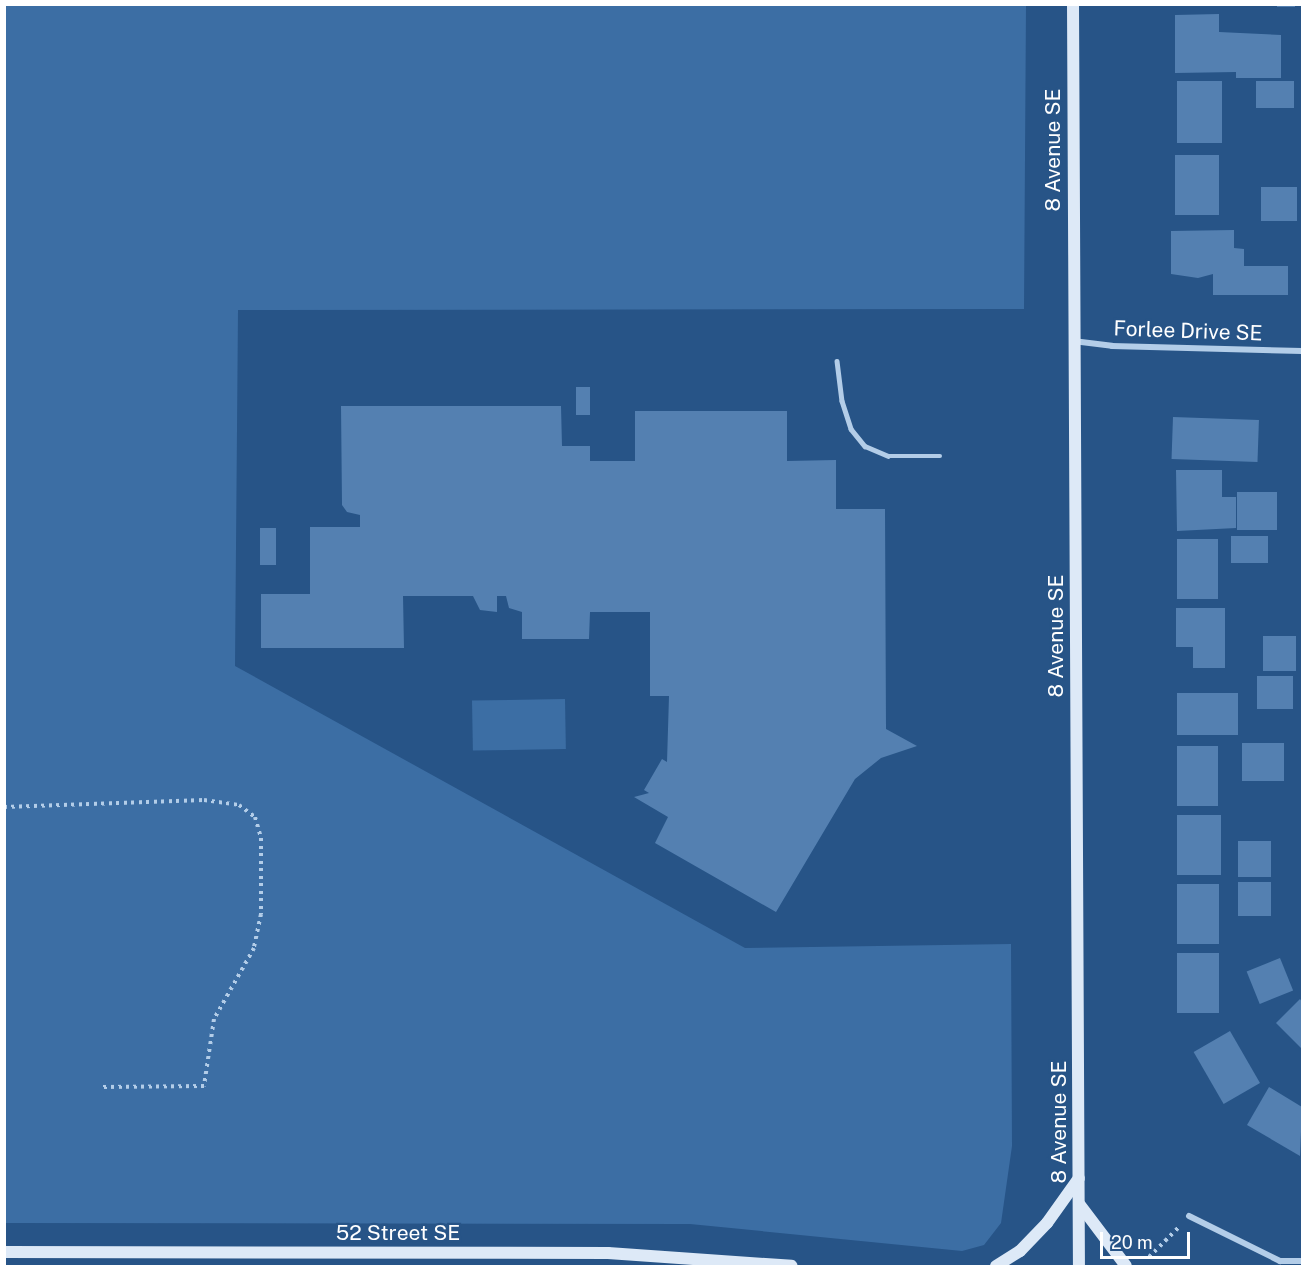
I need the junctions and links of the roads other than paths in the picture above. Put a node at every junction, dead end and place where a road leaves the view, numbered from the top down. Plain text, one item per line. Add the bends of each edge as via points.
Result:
1 (1073, 4) edge
2 (1073, 341) junction
3 (1302, 351) edge
4 (837, 361) dead end
5 (940, 456) dead end
6 (1079, 1178) junction
7 (1079, 1204) junction
8 (1189, 1216) road end
9 (4, 1252) edge
10 (1302, 1261) edge
11 (792, 1266) edge
12 (996, 1266) edge
13 (1079, 1266) edge
14 (1126, 1266) edge

1 - 2 street, 8 Avenue SE
2 - 3 street, Forlee Drive SE via 1112,346
2 - 6 street, 8 Avenue SE
4 - 5 lane via 842,401 851,429 865,446 888,456
6 - 7 street, 8 Avenue SE
6 - 12 street via 1047,1223 1020,1251
7 - 13 street, 8 Avenue SE
7 - 14 street
8 - 10 street via 1280,1261
9 - 11 street, 52 Street SE via 608,1253

